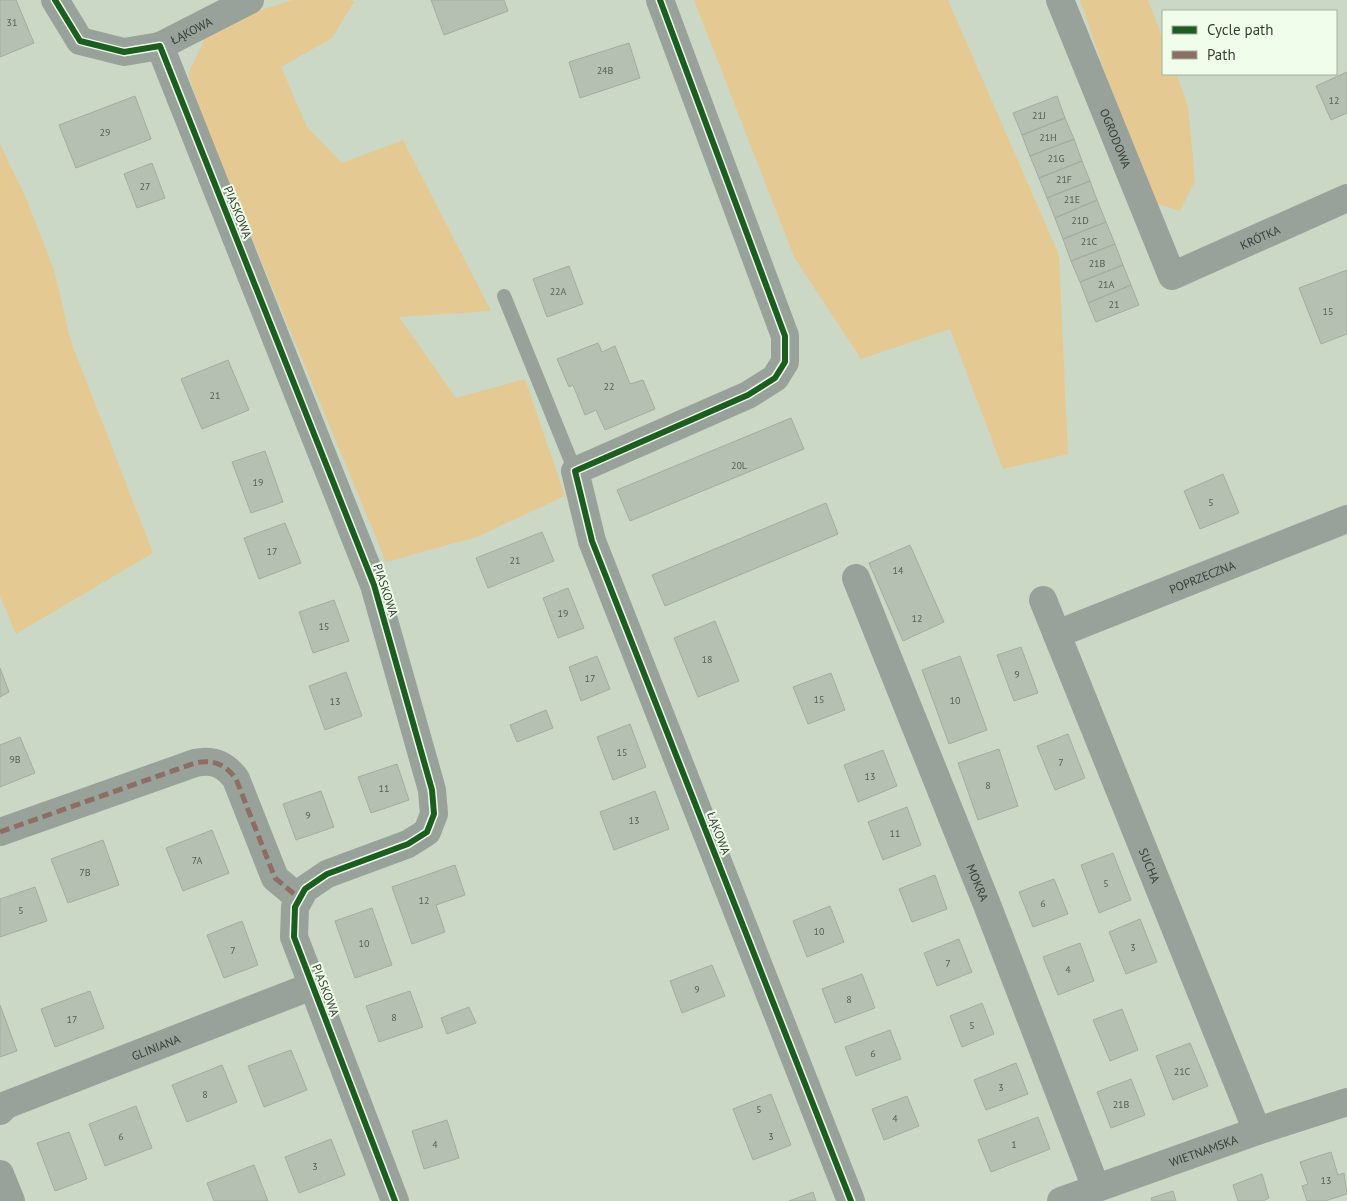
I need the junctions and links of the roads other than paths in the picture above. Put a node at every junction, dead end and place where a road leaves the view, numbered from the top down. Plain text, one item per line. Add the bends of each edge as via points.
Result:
1 (55, 0) edge
2 (250, 0) edge
3 (660, 0) edge
4 (1060, 0) edge
5 (160, 46) junction
6 (1347, 198) edge
7 (1172, 276) joint
8 (504, 296) dead end
9 (575, 470) junction
10 (1347, 519) edge
11 (856, 578) dead end
12 (1043, 600) dead end
13 (1057, 634) junction
14 (0, 832) edge
15 (300, 898) junction
16 (312, 986) junction
17 (1347, 1102) edge
18 (0, 1111) edge
19 (1257, 1131) junction
20 (0, 1174) edge
21 (1096, 1188) junction
22 (387, 1198) edge
23 (11, 1201) edge
24 (851, 1201) edge
25 (1061, 1201) edge

1 - 5 street via 80,41 124,52
2 - 5 street, ŁĄKOWA
3 - 9 street via 785,336 784,362 775,378 748,395
4 - 7 street, OGRODOWA
5 - 15 street, PIASKOWA via 374,585 432,790 434,814 427,832 408,844 327,874 305,889
6 - 7 street, KRÓTKA
8 - 9 lane
9 - 24 street, ŁĄKOWA via 592,541
10 - 13 street, POPRZECZNA
11 - 21 street, MOKRA
12 - 13 street, SUCHA
13 - 19 street, SUCHA
14 - 15 street via 195,763 214,761 236,779 275,878
15 - 16 street, PIASKOWA via 295,907 294,937
16 - 18 street, GLINIANA via 6,1104
16 - 22 street, PIASKOWA
17 - 19 street, WIETNAMSKA
19 - 21 street, WIETNAMSKA
20 - 23 street
21 - 25 street, WIETNAMSKA

